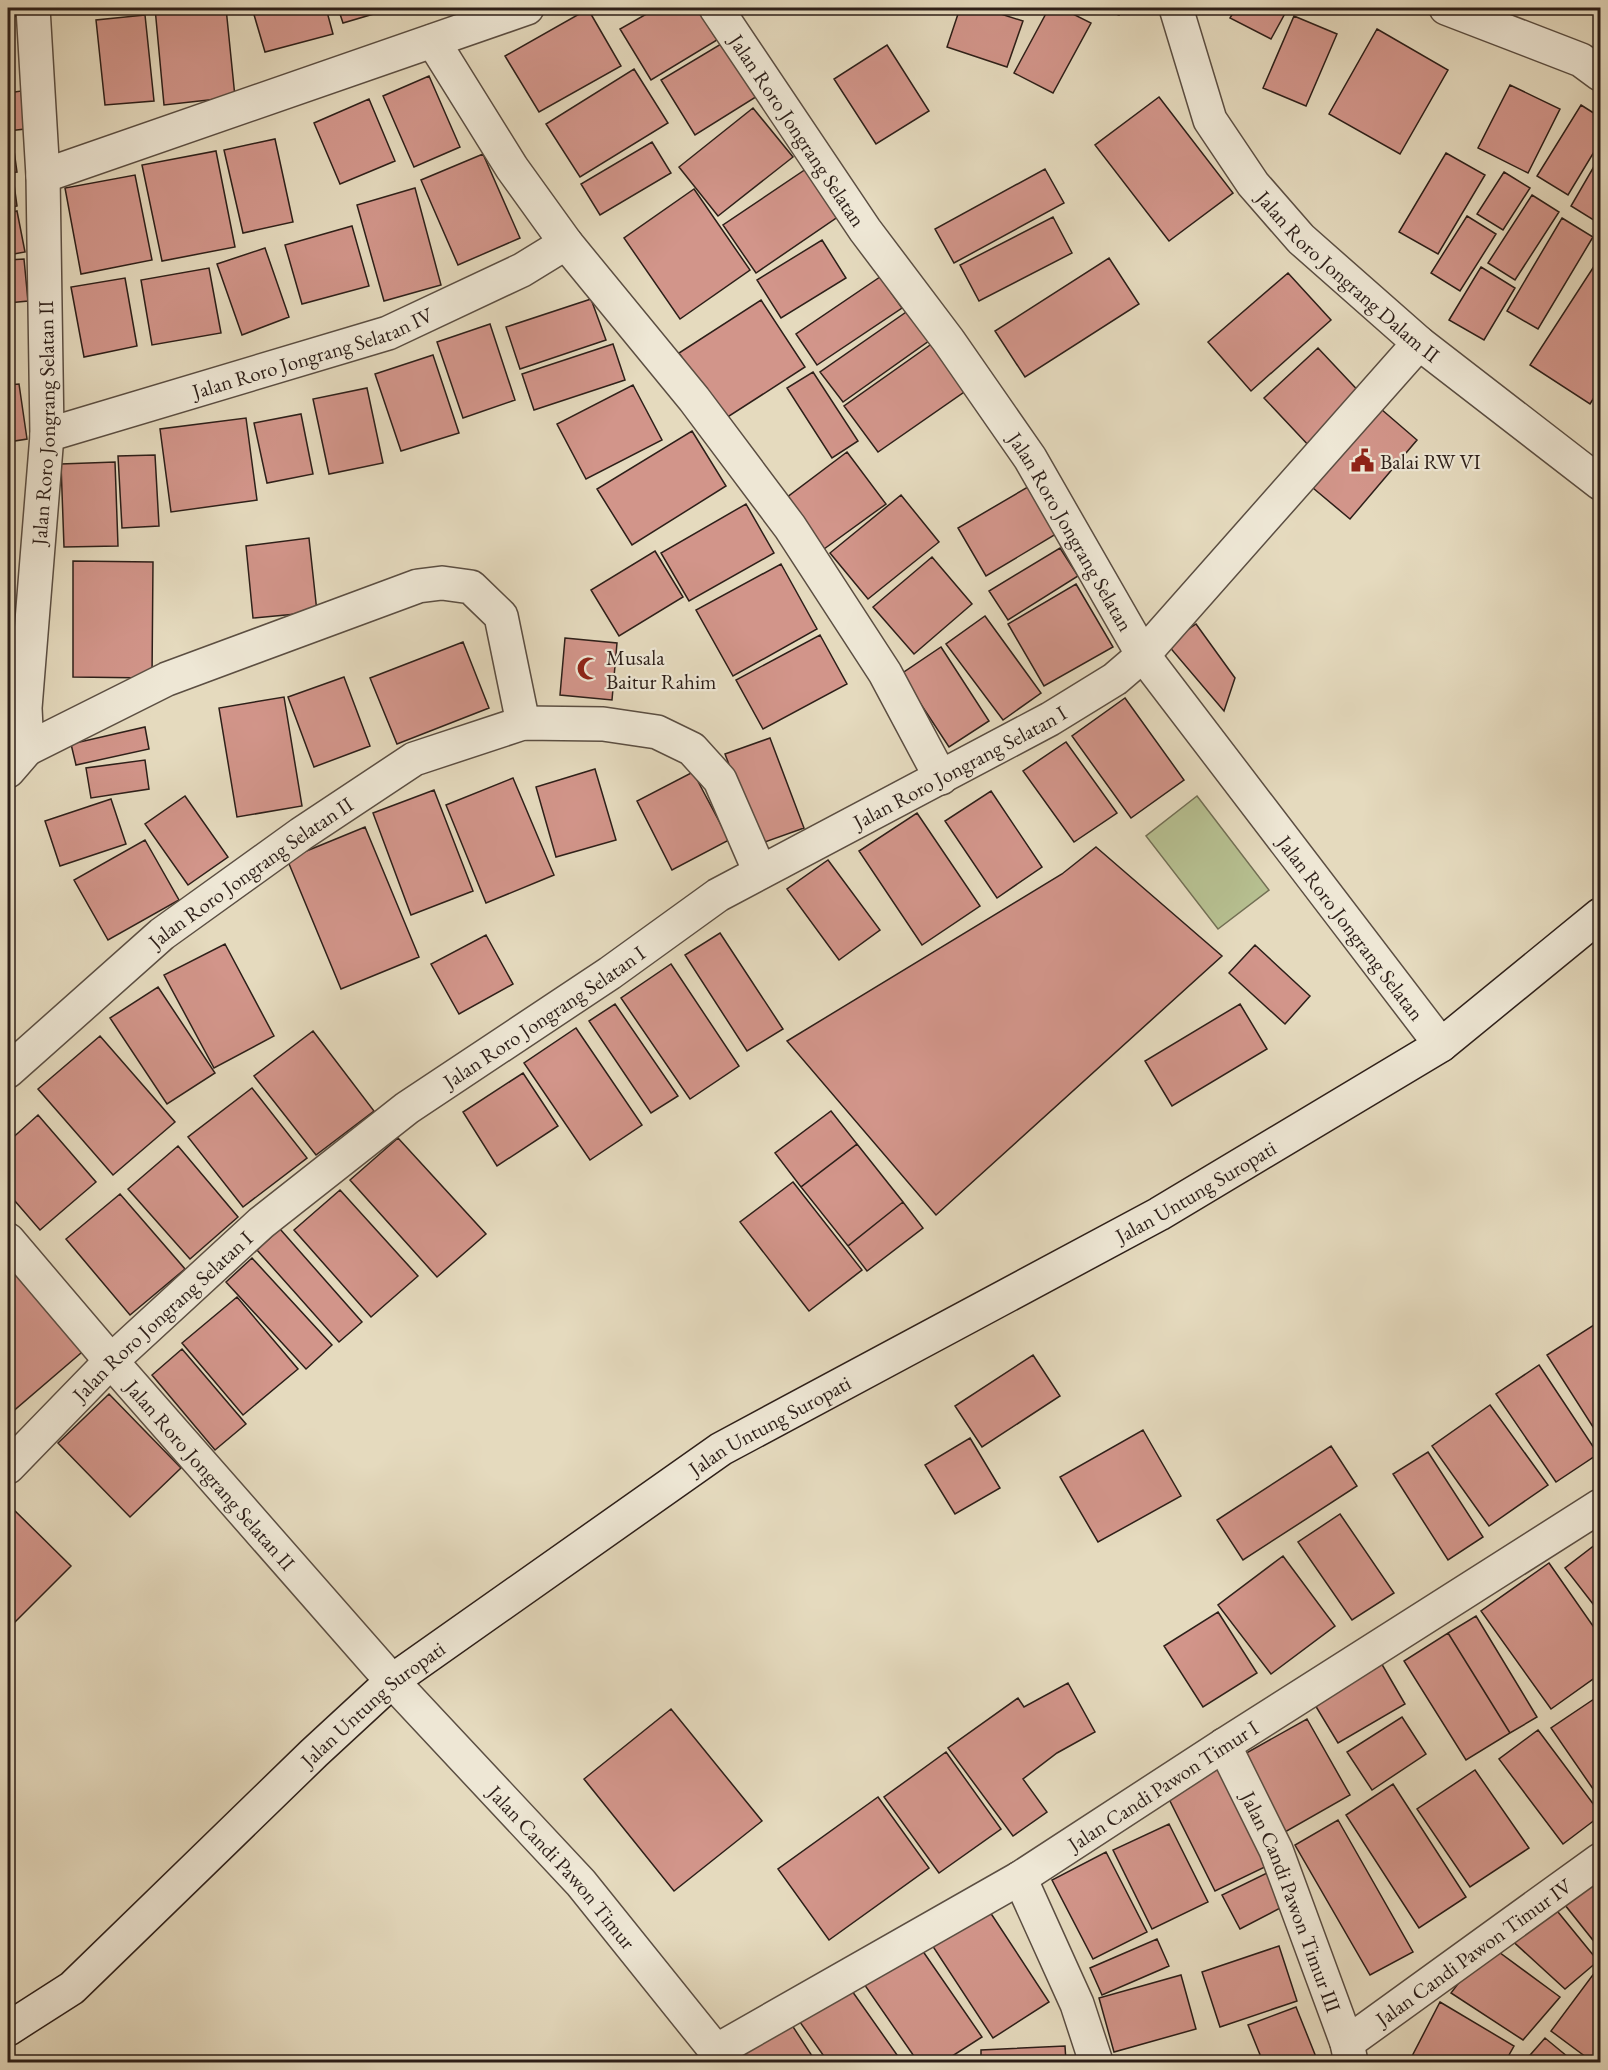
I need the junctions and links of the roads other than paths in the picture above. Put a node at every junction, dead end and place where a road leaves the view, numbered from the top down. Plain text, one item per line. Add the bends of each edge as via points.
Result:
1 (33, 8) edge
2 (527, 8) edge
3 (716, 8) edge
4 (1176, 8) edge
5 (1446, 8) edge
6 (433, 40) junction
7 (1600, 74) edge
8 (44, 176) junction
9 (566, 243) junction
10 (1419, 343) junction
11 (47, 435) junction
12 (1600, 483) edge
13 (1143, 655) junction
14 (8, 677) edge
15 (24, 708) junction
16 (523, 723) junction
17 (17, 760) edge
18 (941, 778) junction
19 (760, 872) junction
20 (1600, 915) edge
21 (1441, 1045) junction
22 (8, 1071) edge
23 (8, 1239) edge
24 (111, 1361) junction
25 (8, 1467) edge
26 (1600, 1506) edge
27 (392, 1681) junction
28 (1224, 1745) junction
29 (1600, 1860) edge
30 (1020, 1878) junction
31 (8, 2029) edge
32 (1349, 2053) edge
33 (719, 2057) edge
34 (1096, 2062) edge

1 - 8 street, Jalan Roro Jongrang Selatan II
2 - 6 street
3 - 13 street, Jalan Roro Jongrang Selatan via 865,230 1030,458
4 - 10 street, Jalan Roro Jongrang Dalam II via 1210,120 1253,184 1300,239
5 - 7 street via 1581,60
6 - 8 street
6 - 9 street via 513,168
8 - 11 street, Jalan Roro Jongrang Selatan II
9 - 11 street, Jalan Roro Jongrang Selatan IV via 522,270 388,333
9 - 18 street via 694,399 790,527 885,673
10 - 12 street, Jalan Roro Jongrang Dalam II
10 - 13 street, Jalan Roro Jongrang Selatan I
11 - 15 street, Jalan Roro Jongrang Selatan II
13 - 18 street, Jalan Roro Jongrang Selatan I via 1115,679 1050,719
13 - 21 street, Jalan Roro Jongrang Selatan
14 - 15 street
15 - 17 street, Jalan Roro Jongrang Selatan II
16 - 17 street via 501,616 471,587 442,584 418,586 167,679
16 - 19 street, Jalan Roro Jongrang Selatan II via 603,724 657,732 692,749 720,780
16 - 22 street, Jalan Roro Jongrang Selatan II via 414,759 301,834 162,934
18 - 19 street, Jalan Roro Jongrang Selatan I
19 - 24 street, Jalan Roro Jongrang Selatan I via 718,895 610,973 407,1108 261,1223
20 - 21 street, Jalan Untung Suropati
21 - 27 street, Jalan Untung Suropati via 1159,1214 721,1449
23 - 24 street, Jalan Roro Jongrang Selatan II
24 - 25 street, Jalan Roro Jongrang Selatan I
24 - 27 street, Jalan Roro Jongrang Selatan II
26 - 28 street, Jalan Candi Pawon Timur I
27 - 31 street, Jalan Untung Suropati via 72,1988
27 - 33 street, Jalan Candi Pawon Timur via 581,1883
28 - 30 street, Jalan Candi Pawon Timur I
28 - 32 street, Jalan Candi Pawon Timur III via 1276,1850
29 - 32 street, Jalan Candi Pawon Timur IV
30 - 33 street, Jalan Candi Pawon Timur I
30 - 34 street via 1077,2004

